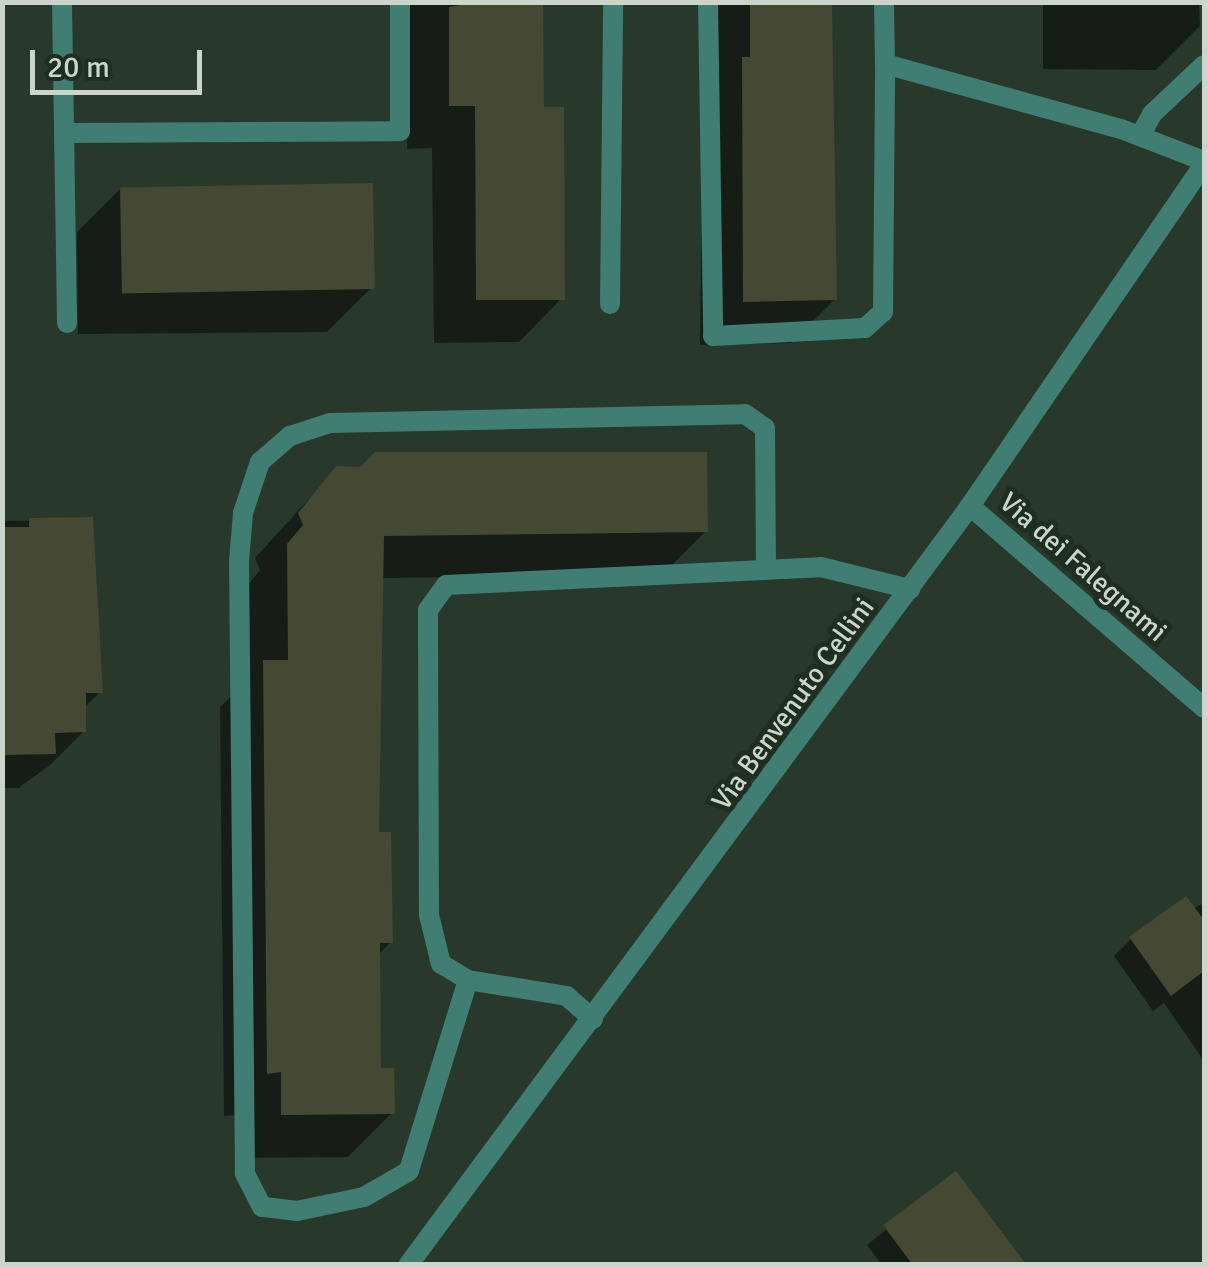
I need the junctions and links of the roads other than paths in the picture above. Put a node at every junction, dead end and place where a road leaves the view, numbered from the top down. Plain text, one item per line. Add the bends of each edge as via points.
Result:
1 (62, 2) edge
2 (400, 2) edge
3 (613, 2) edge
4 (708, 2) edge
5 (884, 2) edge
6 (885, 64) junction
7 (1204, 65) edge
8 (66, 134) junction
9 (1140, 136) junction
10 (1204, 162) edge
11 (610, 304) dead end
12 (67, 323) dead end
13 (970, 506) junction
14 (766, 570) junction
15 (910, 589) junction
16 (1204, 708) edge
17 (468, 980) junction
18 (593, 1019) junction
19 (409, 1264) edge

1 - 8 street
2 - 8 street via 400,130
3 - 11 street
4 - 6 street via 713,336 865,328 882,312
5 - 6 street
6 - 9 street
7 - 9 street via 1152,114
8 - 12 street
9 - 10 street
10 - 13 street, Via Benvenuto Cellini
13 - 15 street, Via Benvenuto Cellini
13 - 16 street, Via dei Falegnami
14 - 15 street via 822,567
14 - 17 street via 446,585 428,610 429,915 441,964
14 - 17 street via 764,428 745,414 330,423 290,436 260,462 243,513 239,561 245,1173 262,1206 297,1211 364,1196 410,1171
15 - 18 street, Via Benvenuto Cellini
17 - 18 street via 566,996
18 - 19 street, Via Benvenuto Cellini

